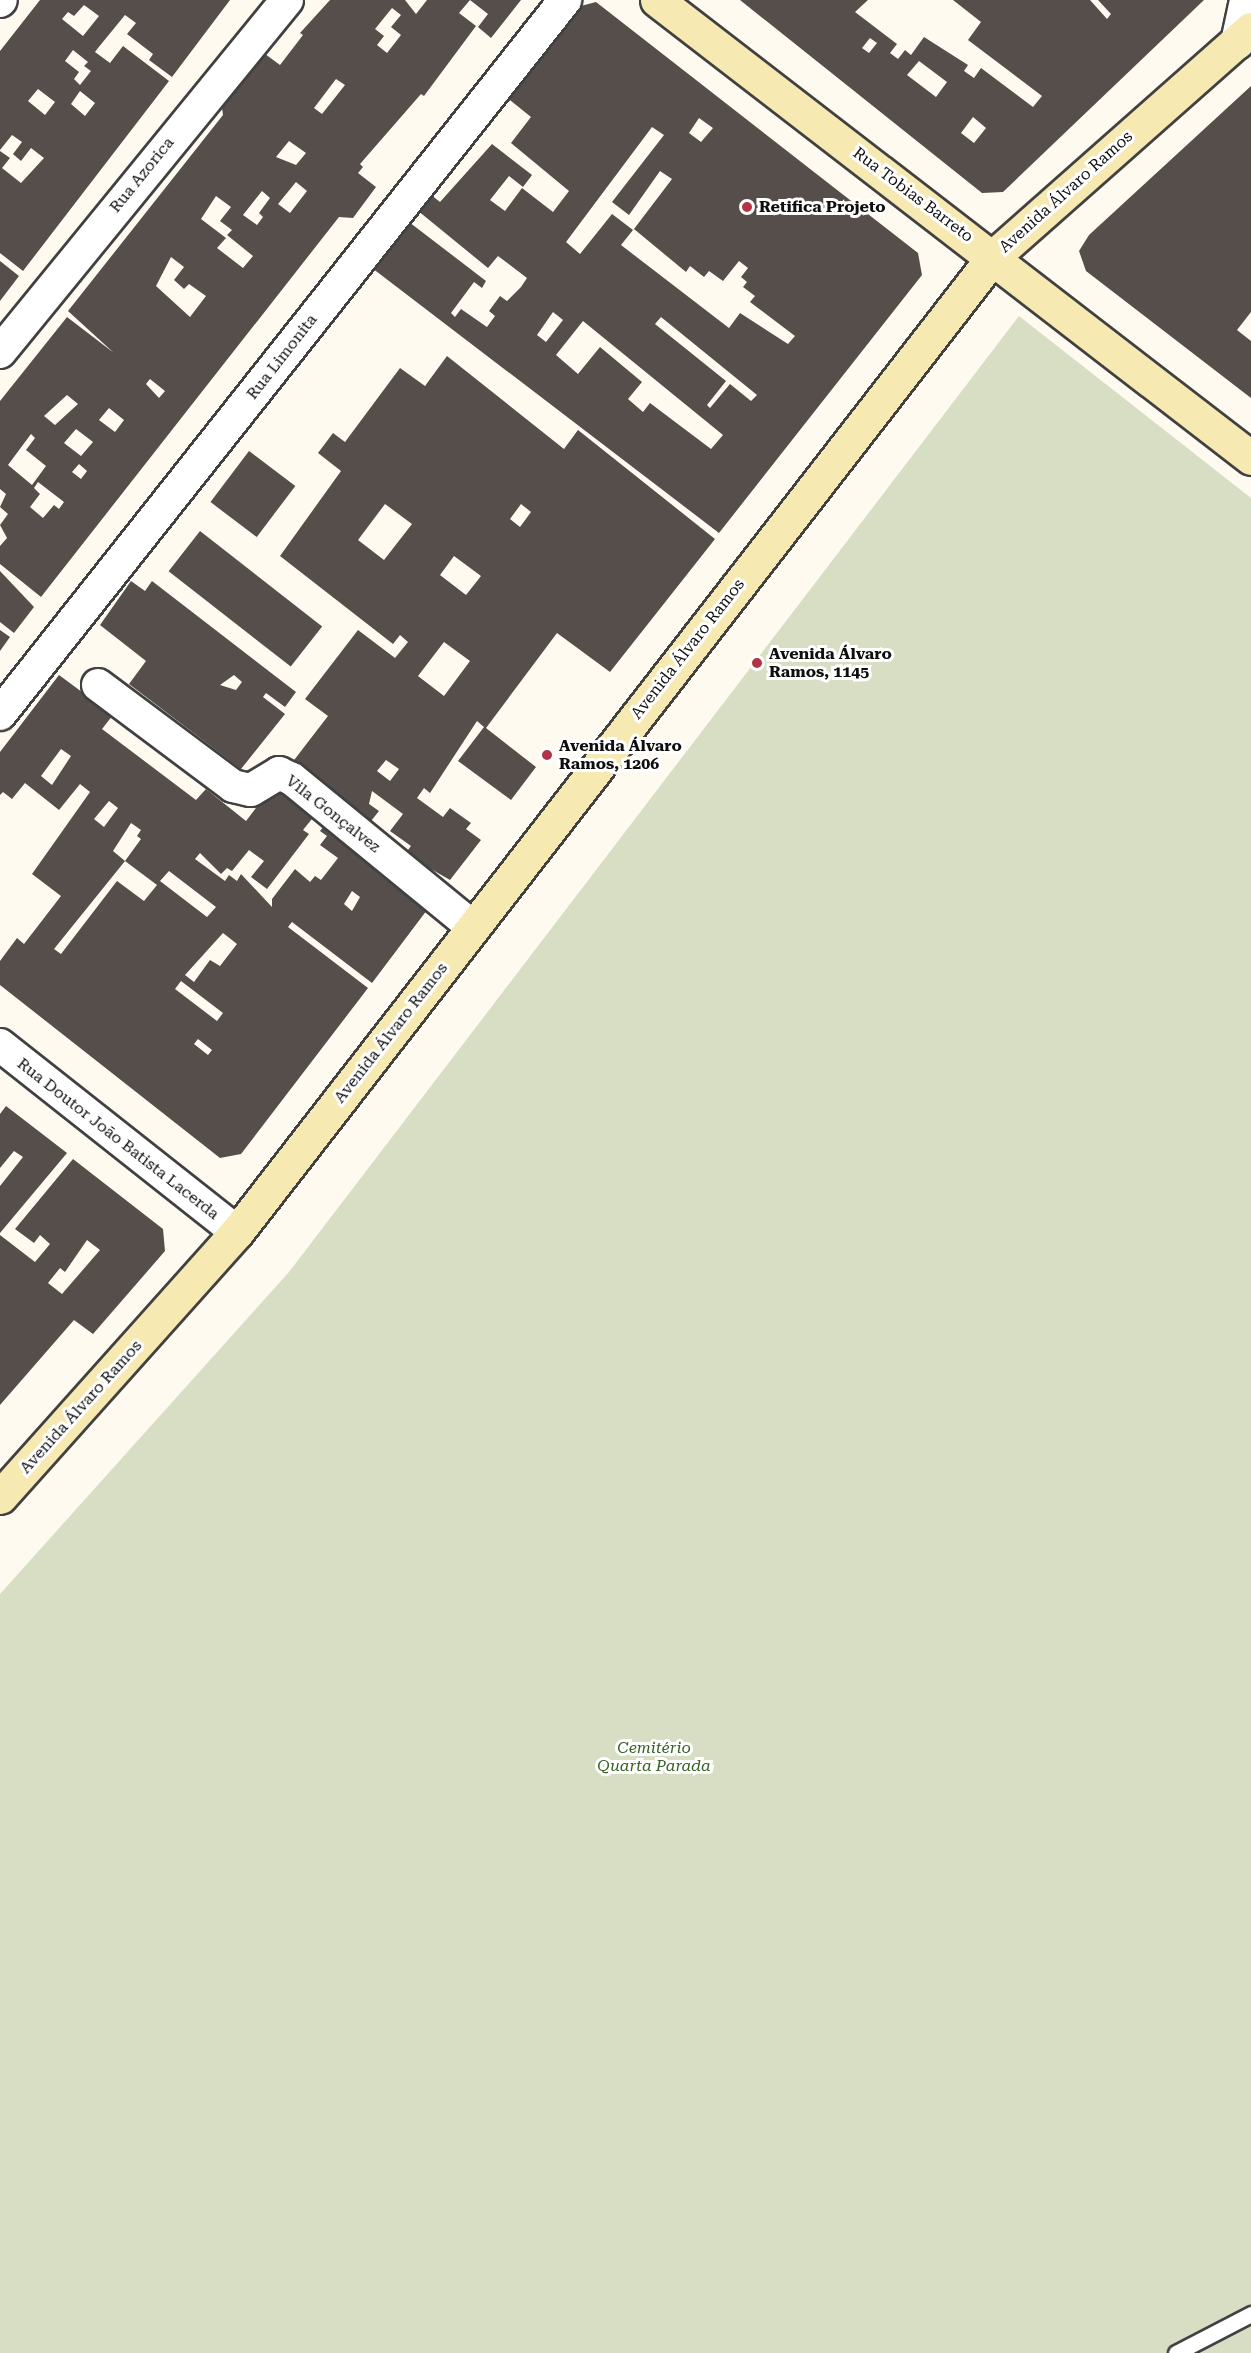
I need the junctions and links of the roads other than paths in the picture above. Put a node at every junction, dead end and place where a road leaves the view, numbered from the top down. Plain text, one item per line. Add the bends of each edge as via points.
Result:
1 (287, 0) edge
2 (565, 0) edge
3 (657, 0) edge
4 (1246, 0) edge
5 (1244, 35) edge
6 (993, 257) junction
7 (0, 352) edge
8 (1251, 458) edge
9 (98, 685) dead end
10 (0, 714) edge
11 (473, 927) junction
12 (0, 1045) edge
13 (237, 1232) junction
14 (0, 1497) edge
15 (1251, 2314) edge
16 (1176, 2353) edge

1 - 7 street, Rua Azorica
2 - 10 street, Rua Limonita
3 - 6 main road, Rua Tobias Barreto
4 - 5 street
5 - 6 main road, Avenida Álvaro Ramos
6 - 8 main road, Rua Tobias Barreto
6 - 11 main road, Avenida Álvaro Ramos
9 - 11 street, Vila Gonçalvez via 233,786 251,790 279,773 292,778
11 - 13 main road, Avenida Álvaro Ramos
12 - 13 street, Rua Doutor João Batista Lacerda
13 - 14 main road, Avenida Álvaro Ramos
15 - 16 lane

